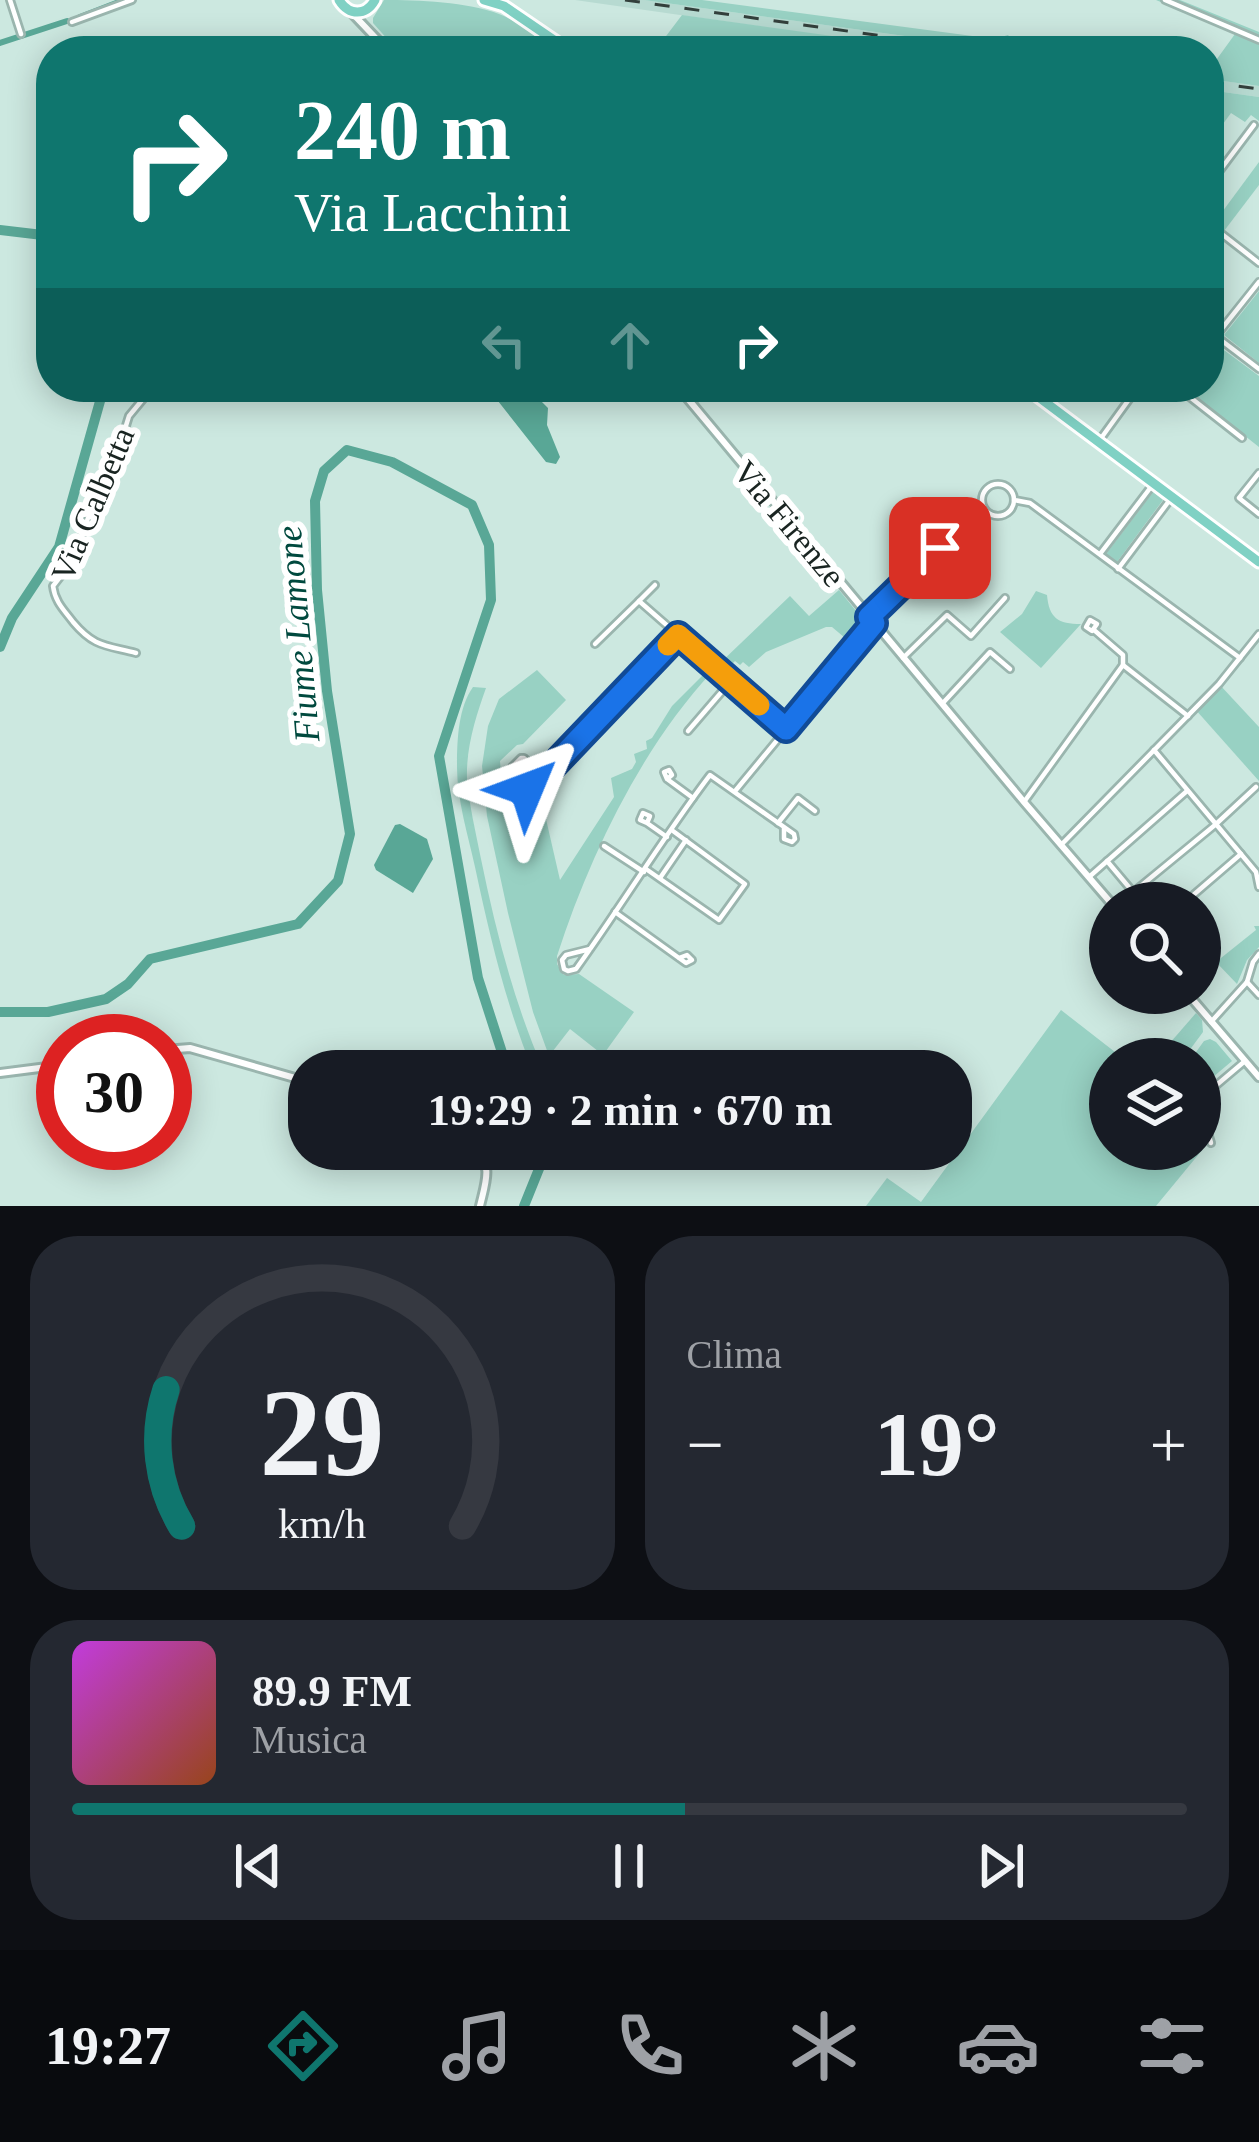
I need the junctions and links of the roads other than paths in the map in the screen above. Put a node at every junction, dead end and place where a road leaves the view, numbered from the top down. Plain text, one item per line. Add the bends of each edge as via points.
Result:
1 (9, 0) edge
2 (132, 0) edge
3 (339, 0) edge
4 (375, 0) edge
5 (484, 0) edge
6 (1166, 0) edge
7 (0, 2) edge
8 (366, 10) junction
9 (350, 11) junction
10 (72, 22) dead end
11 (372, 32) junction
12 (21, 34) dead end
13 (375, 36) edge
14 (548, 36) edge
15 (1259, 40) edge
16 (1254, 125) dead end
17 (1224, 164) edge
18 (1224, 236) edge
19 (1259, 263) edge
20 (1259, 282) edge
21 (1224, 320) edge
22 (1224, 342) edge
23 (1259, 370) edge
24 (141, 402) edge
25 (690, 402) edge
26 (1127, 402) edge
27 (1196, 402) edge
28 (1046, 403) edge
29 (1242, 437) dead end
30 (1098, 441) junction
31 (1259, 473) edge
32 (1154, 483) junction
33 (1172, 497) junction
34 (1014, 500) junction
35 (1259, 514) edge
36 (1100, 554) junction
37 (1259, 562) edge
38 (955, 565) dead end
39 (1118, 569) junction
40 (655, 584) dead end
41 (1004, 598) dead end
42 (639, 601) junction
43 (871, 620) junction
44 (1094, 630) dead end
45 (1259, 634) edge
46 (678, 635) junction
47 (595, 644) dead end
48 (136, 652) dead end
49 (903, 658) junction
50 (1240, 658) junction
51 (1123, 665) junction
52 (1010, 669) dead end
53 (731, 681) junction
54 (942, 704) junction
55 (1188, 716) junction
56 (786, 729) junction
57 (688, 730) dead end
58 (1154, 750) junction
59 (542, 777) junction
60 (667, 779) dead end
61 (1256, 787) edge
62 (1187, 791) junction
63 (734, 792) junction
64 (693, 798) junction
65 (1024, 802) junction
66 (815, 811) dead end
67 (646, 823) dead end
68 (1215, 824) junction
69 (669, 834) junction
70 (686, 840) junction
71 (1061, 845) junction
72 (604, 846) dead end
73 (1241, 854) junction
74 (1107, 861) junction
75 (645, 870) junction
76 (1089, 877) junction
77 (660, 878) junction
78 (1094, 882) edge
79 (1125, 882) edge
80 (1145, 882) edge
81 (1208, 882) edge
82 (1259, 886) edge
83 (615, 912) junction
84 (590, 949) junction
85 (1259, 954) edge
86 (679, 958) dead end
87 (1247, 982) junction
88 (1259, 995) edge
89 (1204, 1014) edge
90 (1211, 1022) junction
91 (192, 1049) edge
92 (1245, 1061) junction
93 (36, 1068) edge
94 (0, 1073) edge
95 (288, 1076) edge
96 (1259, 1077) edge
97 (1221, 1083) edge
98 (486, 1170) edge
99 (480, 1206) edge

1 - 7 street
1 - 12 street
2 - 10 street
3 - 9 main road
4 - 8 main road
5 - 14 main road
6 - 15 street
8 - 9 main road
8 - 11 street
9 - 11 street
11 - 13 street
16 - 17 street
18 - 19 street
20 - 21 street
22 - 23 street
24 - 48 street, Via Calbetta via 74,559 53,586 89,640
25 - 43 street, Via Firenze
26 - 30 street
27 - 29 street
28 - 30 main road
30 - 32 main road
31 - 35 street via 1239,498
32 - 33 main road
32 - 36 street
33 - 37 main road
33 - 39 street
34 - 34 street via 996,484 982,499 998,516
34 - 36 street
36 - 39 street
38 - 43 street via 940,548
39 - 50 street
40 - 42 street
41 - 49 street via 970,636 947,615
42 - 46 street
42 - 47 street
43 - 49 street, Via Firenze
43 - 56 street
44 - 51 street
45 - 50 street
46 - 53 street
46 - 59 street
49 - 54 street, Via Firenze
50 - 55 street
51 - 55 street
51 - 65 street
52 - 54 street via 990,652
53 - 56 street
53 - 57 street
54 - 65 street, Via Firenze
55 - 58 street
56 - 63 street
58 - 62 street
58 - 71 street
59 - 59 street via 530,790 511,768 524,758
60 - 64 street
61 - 68 street
62 - 68 street
62 - 74 street
63 - 64 street via 710,775
63 - 66 street via 781,825 798,798
64 - 69 street
65 - 71 street, Via Firenze
67 - 69 street
68 - 73 street
68 - 80 street
69 - 70 street
69 - 75 street
70 - 77 street
70 - 77 street via 745,884 719,920
71 - 76 street, Via Firenze
72 - 75 street
73 - 81 street
73 - 82 street
74 - 76 street
74 - 79 street
75 - 77 street
75 - 83 street
76 - 78 street, Via Firenze
83 - 84 street
83 - 86 street
84 - 84 street via 566,955 564,969 573,971
85 - 87 street
87 - 88 street
87 - 90 street
89 - 90 street
90 - 92 street
91 - 95 street
92 - 96 street
92 - 97 street
93 - 94 street
98 - 99 street

